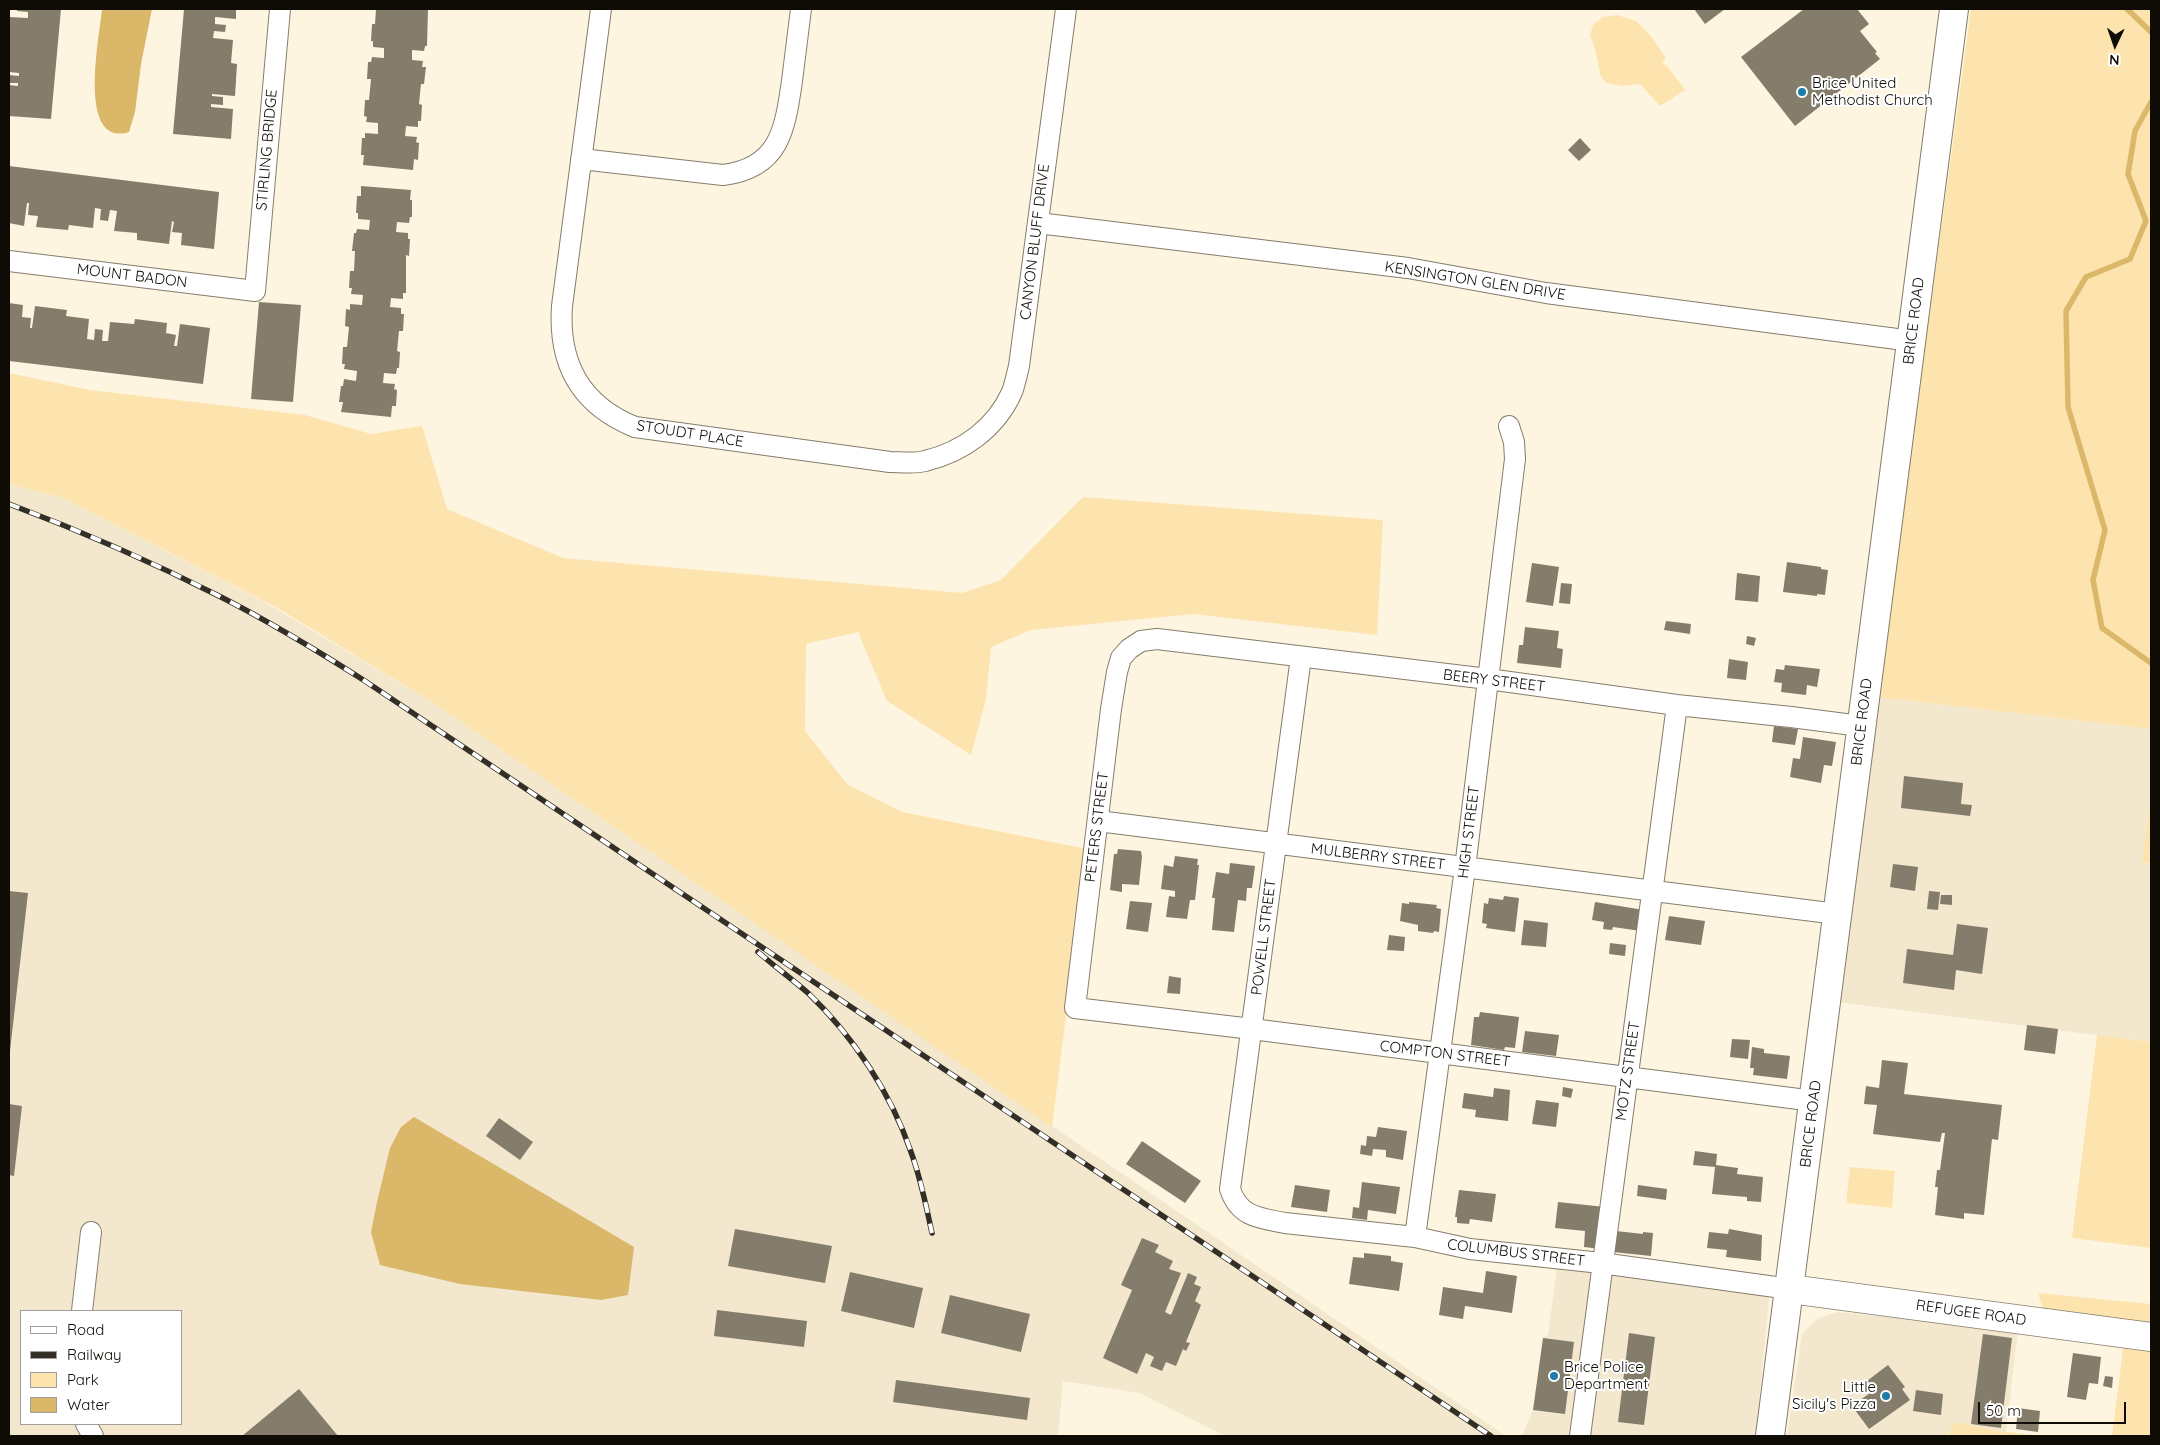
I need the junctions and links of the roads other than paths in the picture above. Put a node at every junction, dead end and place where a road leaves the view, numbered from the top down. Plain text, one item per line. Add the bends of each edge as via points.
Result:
1 (280, 9) edge
2 (601, 9) edge
3 (801, 9) edge
4 (1066, 9) edge
5 (1954, 9) edge
6 (581, 159) junction
7 (1038, 223) junction
8 (9, 262) edge
9 (255, 291) joint
10 (1912, 341) junction
11 (1509, 426) dead end
12 (955, 452) joint
13 (1129, 649) joint
14 (1301, 657) junction
15 (1488, 679) junction
16 (1677, 705) junction
17 (1861, 726) junction
18 (1098, 820) junction
19 (1276, 843) junction
20 (1465, 868) junction
21 (1653, 890) junction
22 (1837, 914) junction
23 (1075, 1008) joint
24 (1252, 1029) junction
25 (1441, 1053) junction
26 (1628, 1077) junction
27 (1814, 1100) junction
28 (1244, 1212) joint
29 (91, 1232) dead end
30 (1415, 1238) junction
31 (1601, 1263) junction
32 (1790, 1289) junction
33 (82, 1310) edge
34 (2151, 1337) edge
35 (87, 1425) edge
36 (93, 1436) edge
37 (1580, 1436) edge
38 (1770, 1436) edge

1 - 9 street, STIRLING BRIDGE
2 - 6 street, STOUDT PLACE
3 - 6 street via 785,124 778,143 760,163 736,174 723,175
4 - 7 street, CANYON BLUFF DRIVE
5 - 10 main road, BRICE ROAD
6 - 12 street, STOUDT PLACE via 560,326 576,380 600,408 635,427 890,462 923,462
7 - 10 street, KENSINGTON GLEN DRIVE via 1408,268 1546,294
7 - 12 street, CANYON BLUFF DRIVE via 1020,366 1012,392 979,436
8 - 9 street, MOUNT BADON
10 - 17 main road, BRICE ROAD
11 - 15 street, HIGH STREET via 1515,458
13 - 14 street, BEERY STREET via 1141,641 1157,639
13 - 18 street, PETERS STREET via 1121,658 1117,672
14 - 15 street, BEERY STREET
14 - 19 street, POWELL STREET
15 - 16 street, BEERY STREET
15 - 20 street, HIGH STREET
16 - 17 street, BEERY STREET
16 - 21 street, MOTZ STREET
17 - 22 main road, BRICE ROAD
18 - 19 street, MULBERRY STREET
18 - 23 street, PETERS STREET
19 - 20 street, MULBERRY STREET
19 - 24 street, POWELL STREET
20 - 21 street, MULBERRY STREET
20 - 25 street, HIGH STREET
21 - 22 street, MULBERRY STREET
21 - 26 street, MOTZ STREET
22 - 27 main road, BRICE ROAD
23 - 24 street, COMPTON STREET
24 - 25 street, COMPTON STREET
24 - 28 street, POWELL STREET via 1230,1189
25 - 26 street, COMPTON STREET
25 - 30 street, HIGH STREET
26 - 27 street, COMPTON STREET
26 - 31 street, MOTZ STREET
27 - 32 main road, BRICE ROAD
28 - 30 street, COLUMBUS STREET via 1284,1223
29 - 33 street
30 - 31 street, COLUMBUS STREET via 1470,1249
31 - 32 street, COLUMBUS STREET
31 - 37 street, MOTZ STREET
32 - 34 main road, REFUGEE ROAD
32 - 38 main road, BRICE ROAD
35 - 36 street

